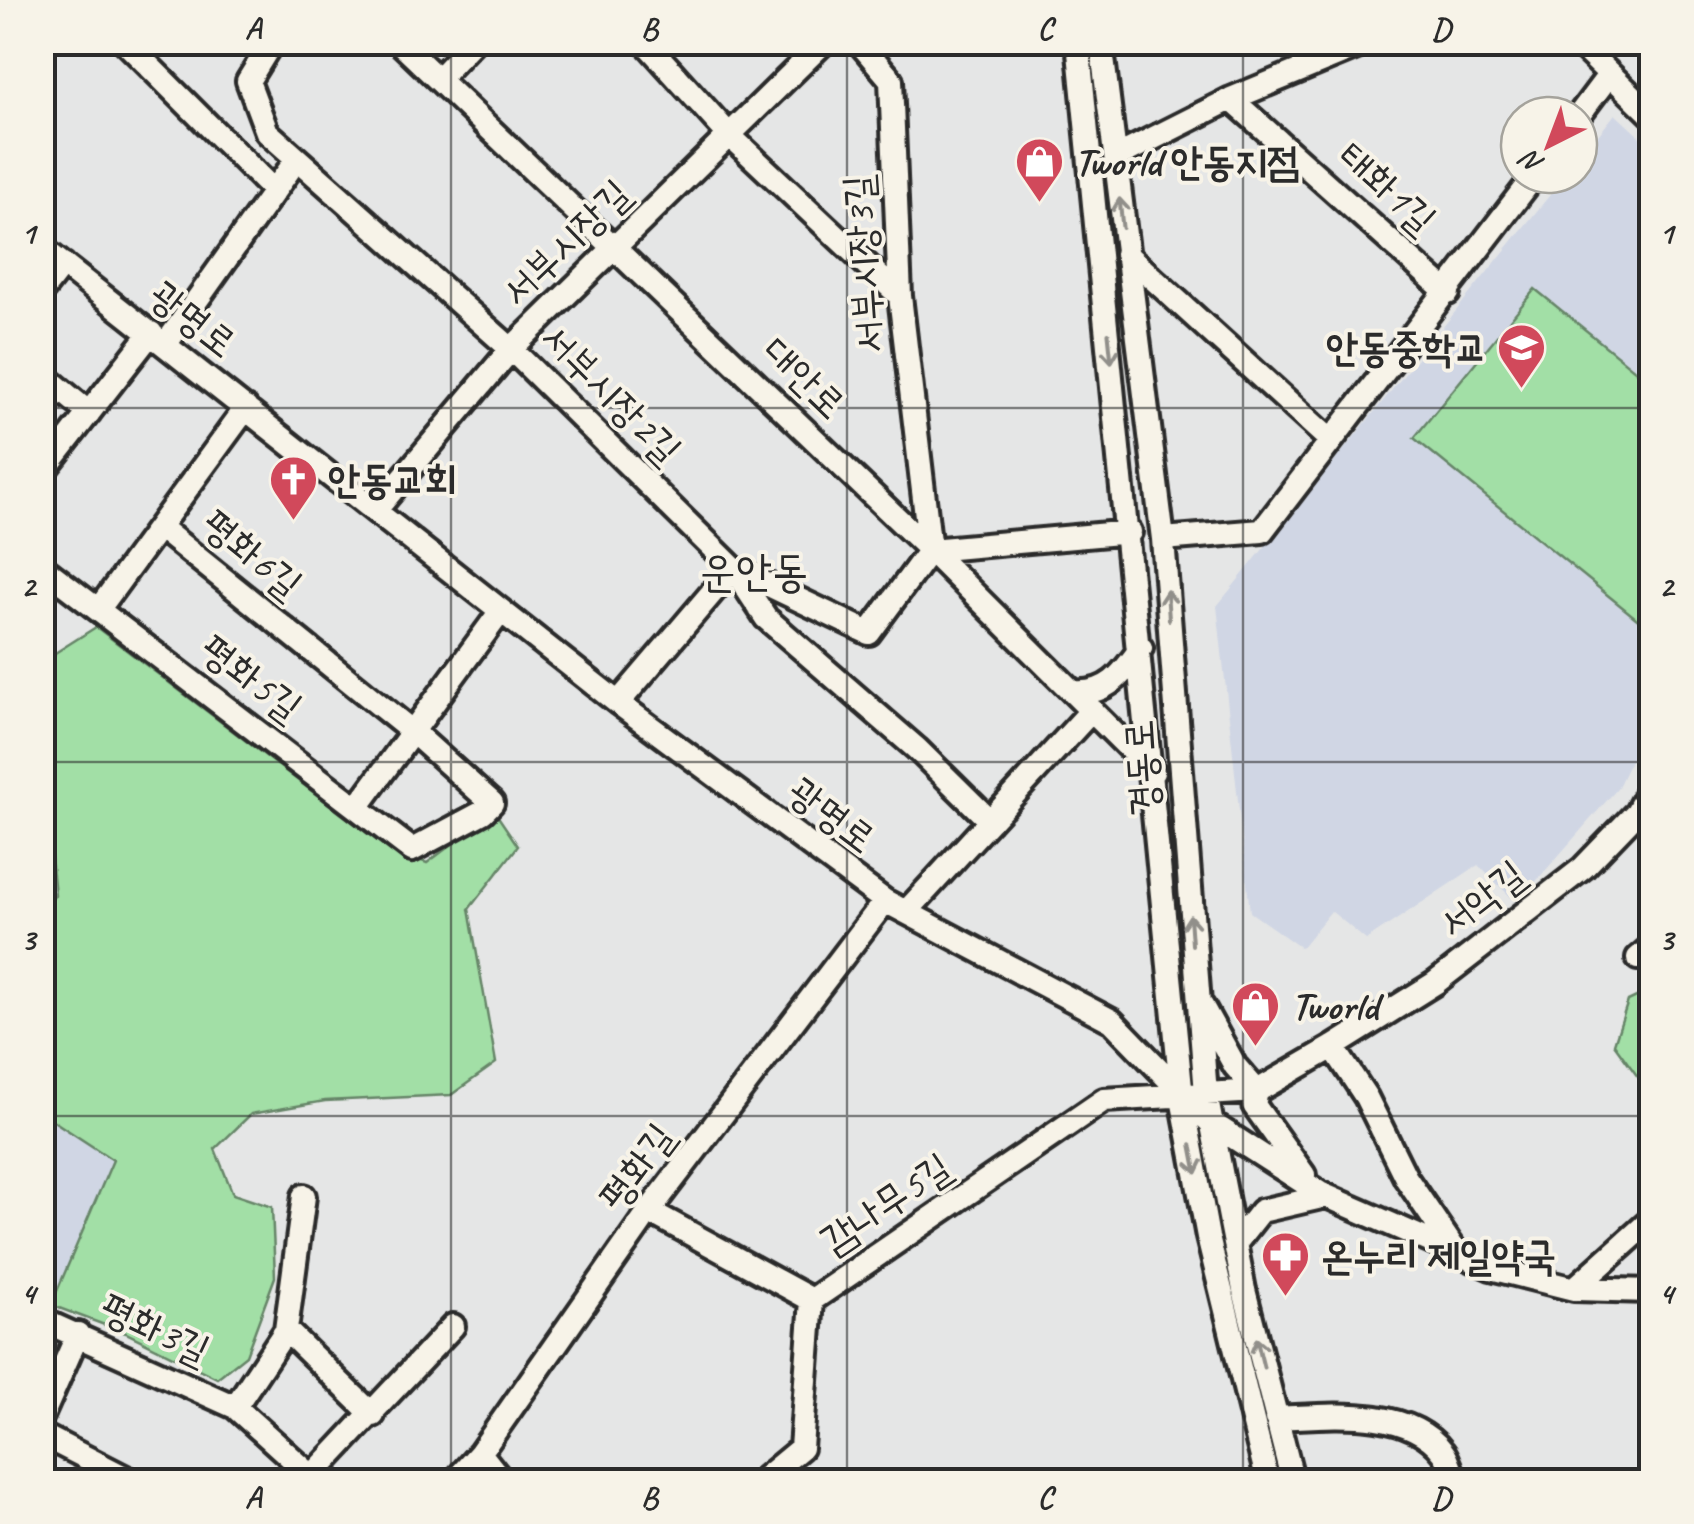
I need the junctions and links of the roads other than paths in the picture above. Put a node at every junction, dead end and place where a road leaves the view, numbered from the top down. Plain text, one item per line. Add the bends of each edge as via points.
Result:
1 (124, 42) edge
2 (272, 42) edge
3 (399, 42) edge
4 (473, 42) edge
5 (646, 42) edge
6 (824, 42) edge
7 (860, 42) edge
8 (1078, 42) edge
9 (1101, 42) edge
10 (1369, 42) edge
11 (1577, 42) edge
12 (1609, 75) junction
13 (438, 79) junction
14 (1594, 95) edge
15 (1232, 99) junction
16 (1652, 115) edge
17 (730, 136) junction
18 (1116, 157) junction
19 (297, 160) junction
20 (274, 190) junction
21 (1520, 195) edge
22 (42, 248) edge
23 (613, 248) junction
24 (1126, 254) junction
25 (64, 264) junction
26 (42, 292) edge
27 (1448, 292) junction
28 (900, 296) junction
29 (158, 339) junction
30 (512, 349) junction
31 (42, 374) edge
32 (246, 408) junction
33 (89, 412) junction
34 (1330, 440) junction
35 (43, 472) edge
36 (375, 510) junction
37 (159, 527) junction
38 (1130, 532) junction
39 (1163, 539) junction
40 (930, 550) junction
41 (42, 567) edge
42 (733, 568) junction
43 (98, 610) junction
44 (501, 611) junction
45 (1142, 648) junction
46 (1074, 692) junction
47 (618, 702) junction
48 (1092, 710) junction
49 (414, 732) junction
50 (1153, 772) junction
51 (1652, 783) edge
52 (358, 806) junction
53 (1645, 815) edge
54 (990, 820) junction
55 (896, 907) junction
56 (1196, 993) junction
57 (1334, 1047) junction
58 (1258, 1091) junction
59 (1206, 1094) junction
60 (1182, 1098) junction
61 (1210, 1122) junction
62 (1323, 1194) junction
63 (304, 1196) dead end
64 (649, 1212) junction
65 (1652, 1220) edge
66 (1236, 1244) junction
67 (1456, 1252) junction
68 (1574, 1289) junction
69 (1652, 1291) edge
70 (812, 1300) junction
71 (42, 1320) edge
72 (453, 1326) dead end
73 (286, 1330) junction
74 (78, 1334) junction
75 (235, 1408) junction
76 (42, 1416) edge
77 (373, 1416) junction
78 (1276, 1418) junction
79 (42, 1435) edge
80 (480, 1453) junction
81 (316, 1479) edge
82 (134, 1482) edge
83 (454, 1482) edge
84 (503, 1482) edge
85 (760, 1482) edge
86 (1268, 1482) edge
87 (1293, 1482) edge
88 (1455, 1482) edge

1 - 20 street
2 - 19 street, 서부시장2길 via 248,81 268,132
3 - 13 street, 대안로
4 - 13 street
5 - 17 street
6 - 17 street, 서부시장길
7 - 28 street, 서부시장3길 via 891,80
8 -> 38 street, 경동로
9 - 18 street, 경동로
10 - 15 street
11 - 12 street
12 - 14 street
12 - 16 street
13 - 23 street, 대안로
15 - 18 street
15 - 27 street, 태화1길
17 - 23 street, 서부시장길
17 - 28 street
24 -> 18 street, 경동로
19 - 20 street
19 - 30 street, 서부시장2길
20 - 29 street
21 - 27 street, 태화1길
22 - 25 street, 광명로
23 - 30 street, 서부시장길
23 - 40 street, 대안로
24 - 34 street
24 - 39 street, 경동로
25 - 26 street
25 - 29 street, 광명로
27 - 34 street, 태화1길
28 - 40 street, 서부시장3길
29 - 32 street, 광명로
29 - 33 street
30 - 36 street, 서부시장길
30 - 42 street, 서부시장2길
31 - 33 street
32 - 36 street, 광명로
32 - 37 street, 평화6길
33 - 35 street
34 - 39 street, 태화1길 via 1262,531
36 - 44 street, 광명로
37 - 43 street
37 - 49 street, 평화6길
38 - 40 street
38 - 45 street, 경동로
56 -> 39 street, 경동로
40 - 42 street, 서부시장2길 via 869,634
40 - 46 street, 대안로
41 - 43 street, 평화5길
42 - 47 street
42 - 54 street via 766,618
43 - 52 street, 평화5길
44 - 47 street, 광명로
44 - 49 street
45 - 46 street via 1112,683 1098,692
45 - 50 street, 경동로
46 - 48 street, 대안로
47 - 55 street, 광명로
48 - 50 street, 대안로
48 - 54 street, 평화길
49 - 52 street
49 - 52 street, 평화5길 via 492,803 412,850
50 - 60 street, 경동로
51 - 53 street, 서악길
53 - 57 street, 서악길 via 1435,983
54 - 55 street, 평화길
55 - 60 street, 광명로 via 1112,1021
55 - 64 street, 평화길
56 - 58 street via 1235,1066
56 - 59 street, 경동로
57 - 58 street, 서악길
57 - 67 street via 1406,1178
58 - 59 street, 서악길
58 - 62 street via 1254,1104 1270,1131
59 - 60 street, 서악길
59 - 61 street, 경동로
60 - 61 street, 광명로
60 - 70 street, 감나무5길 via 1104,1100
60 -> 86 street, 경동로 via 1208,1237
61 - 62 street, 광명로
61 - 66 street, 경동로
62 - 66 street via 1261,1211
62 - 67 street, 광명로
63 - 73 street, 평화3길
64 - 70 street
64 - 80 street, 평화길
65 - 68 street
78 -> 66 street, 경동로
67 - 68 street, 광명로
68 - 69 street, 광명로
70 - 85 street, 감나무5길 via 801,1448
71 - 74 street, 평화3길
72 - 77 street, 평화3길
73 - 75 street, 평화3길
73 - 77 street
74 - 75 street, 평화3길
74 - 76 street
75 - 81 street, 평화3길
77 - 81 street, 평화3길
78 - 87 street, 경동로
78 - 88 street via 1385,1420 1444,1452
79 - 82 street
80 - 83 street, 평화길
80 - 84 street

